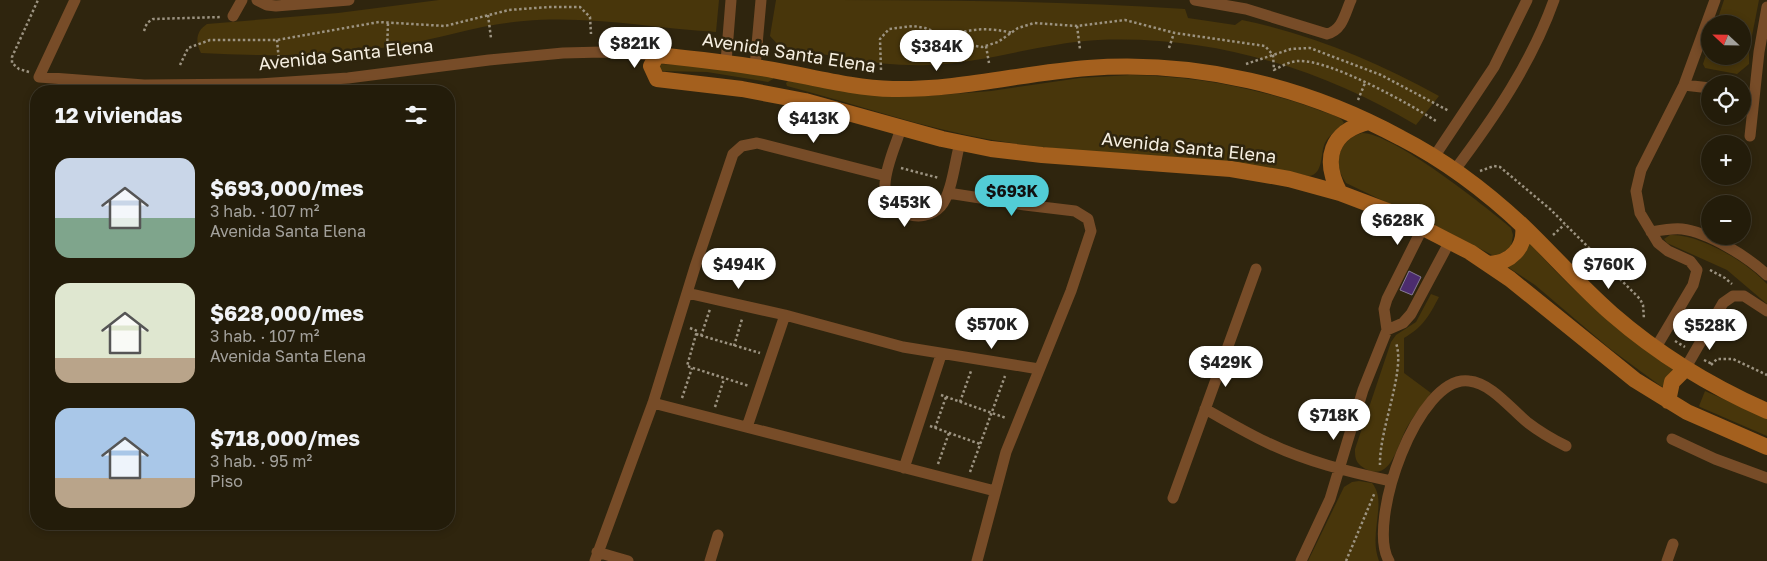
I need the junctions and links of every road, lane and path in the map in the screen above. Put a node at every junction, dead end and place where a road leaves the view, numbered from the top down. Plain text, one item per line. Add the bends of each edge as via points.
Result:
1 (38, 0) edge
2 (75, 0) edge
3 (242, 0) edge
4 (257, 0) edge
5 (349, 0) edge
6 (731, 0) edge
7 (761, 0) edge
8 (1195, 0) edge
9 (1351, 0) edge
10 (1527, 0) edge
11 (1554, 0) edge
12 (1715, 0) edge
13 (1767, 8) edge
14 (488, 15) junction
15 (234, 16) joint
16 (388, 22) junction
17 (1077, 26) junction
18 (144, 31) dead end
19 (1013, 33) junction
20 (1175, 33) junction
21 (591, 34) dead end
22 (950, 37) junction
23 (491, 38) dead end
24 (277, 40) junction
25 (986, 46) junction
26 (1169, 48) dead end
27 (1080, 49) dead end
28 (387, 51) dead end
29 (657, 55) junction
30 (1272, 55) junction
31 (279, 60) dead end
32 (726, 62) junction
33 (989, 63) dead end
34 (180, 65) dead end
35 (1243, 66) dead end
36 (755, 67) junction
37 (880, 70) dead end
38 (39, 77) junction
39 (1751, 82) edge
40 (1365, 83) junction
41 (132, 85) edge
42 (202, 85) edge
43 (1684, 85) junction
44 (1701, 87) edge
45 (1358, 100) dead end
46 (1461, 118) junction
47 (1436, 121) dead end
48 (1369, 122) junction
49 (901, 128) junction
50 (960, 143) junction
51 (1434, 157) junction
52 (888, 171) junction
53 (1454, 171) junction
54 (1480, 171) dead end
55 (949, 187) junction
56 (1340, 193) junction
57 (1565, 224) junction
58 (1523, 226) junction
59 (1423, 227) junction
60 (1652, 232) junction
61 (1554, 234) dead end
62 (1450, 241) junction
63 (1489, 264) junction
64 (1696, 266) junction
65 (1256, 269) dead end
66 (1767, 275) edge
67 (687, 293) junction
68 (1738, 296) junction
69 (714, 298) junction
70 (747, 306) junction
71 (1767, 311) edge
72 (785, 315) junction
73 (678, 325) junction
74 (1386, 330) junction
75 (696, 334) junction
76 (1664, 334) junction
77 (701, 336) junction
78 (734, 346) junction
79 (1655, 349) junction
80 (1694, 353) junction
81 (941, 355) junction
82 (771, 357) junction
83 (976, 360) junction
84 (1712, 364) junction
85 (1008, 365) junction
86 (692, 367) junction
87 (1038, 369) junction
88 (1685, 369) junction
89 (1767, 375) edge
90 (724, 378) junction
91 (1704, 379) junction
92 (760, 390) junction
93 (929, 391) junction
94 (946, 397) junction
95 (1668, 401) junction
96 (960, 402) junction
97 (653, 403) junction
98 (678, 409) junction
99 (1205, 410) junction
100 (1767, 410) edge
101 (991, 413) junction
102 (711, 418) junction
103 (919, 422) junction
104 (747, 427) junction
105 (935, 428) junction
106 (949, 433) junction
107 (1672, 439) dead end
108 (980, 444) junction
109 (1566, 446) dead end
110 (1767, 447) edge
111 (904, 468) junction
112 (1340, 468) junction
113 (934, 475) junction
114 (1767, 478) edge
115 (1386, 480) junction
116 (966, 483) junction
117 (995, 491) junction
118 (1173, 498) dead end
119 (718, 536) dead end
120 (1673, 544) dead end
121 (596, 557) edge
122 (628, 561) edge
123 (710, 561) edge
124 (977, 561) edge
125 (1302, 561) edge
126 (1346, 561) edge
127 (1389, 561) edge
128 (1667, 561) edge

1 - 38 path via 12,63
2 - 38 street
3 - 15 street
4 - 5 street via 276,6
6 - 32 street
7 - 36 street
8 - 9 street via 1246,9 1327,34 1339,28
10 - 46 street via 1506,45
11 - 53 street via 1521,71
12 - 43 street
13 - 39 street
14 - 16 path via 445,26
14 - 21 path via 527,8 575,6 590,17
14 - 23 path
15 - 18 path via 157,18 150,20
16 - 24 path
16 - 28 path
17 - 19 path via 1034,23
17 - 20 path via 1125,20
17 - 27 path
19 - 22 path via 979,29
19 - 25 path
20 - 26 path
20 - 30 path via 1265,46
22 - 25 path via 969,45
22 - 37 path via 914,26 889,29 880,39
24 - 31 path
24 - 34 path via 201,42 188,48
25 - 33 path
29 - 32 street, Avenida Santa Elena
29 - 42 street, Avenida Santa Elena via 563,53 348,78
29 - 49 street, Avenida Santa Elena via 651,69 657,79 742,89 835,109
30 - 35 path
30 - 40 path via 1274,70 1301,61
30 - 46 path via 1297,48 1318,50 1404,86
32 - 36 street, Avenida Santa Elena
36 - 48 street, Avenida Santa Elena via 847,85 893,89 947,87 1088,68 1172,69 1266,84
38 - 41 street, Avenida Santa Elena
40 - 45 path
40 - 47 path
43 - 44 street
43 - 60 street via 1636,182 1638,207
46 - 51 street
48 - 51 street, Avenida Santa Elena
48 - 56 street via 1348,129 1335,144 1331,168
49 - 50 street, Avenida Santa Elena
49 - 52 street
50 - 55 street
50 - 56 street, Avenida Santa Elena via 1042,155 1231,169 1289,179
51 - 53 street, Avenida Santa Elena
52 - 55 path
52 - 55 street via 885,190 888,198 906,214 922,216 935,211 944,201
52 - 67 street via 757,143 742,146 733,154
53 - 58 street, Avenida Santa Elena
54 - 57 path via 1500,167
55 - 87 street via 1025,206 1075,211 1088,219 1090,237
56 - 59 street, Avenida Santa Elena
57 - 61 path
57 - 76 path via 1640,299 1644,305 1644,319
58 - 63 street via 1522,241 1516,252 1504,261
58 - 79 street, Avenida Santa Elena via 1589,293
59 - 62 street, Avenida Santa Elena
59 - 74 street via 1385,304
60 - 64 street via 1664,248
60 - 66 street via 1675,228 1687,230 1733,251
62 - 63 street, Avenida Santa Elena
62 - 74 street via 1411,314
63 - 95 street, Avenida Santa Elena via 1616,366
64 - 68 path via 1725,278
64 - 76 street via 1694,285
65 - 99 street
67 - 69 street
67 - 73 street
68 - 71 street via 1750,298
68 - 80 street via 1723,302
69 - 70 street
69 - 77 path
70 - 72 street
70 - 78 path
72 - 81 street
72 - 82 street
73 - 75 path via 697,330
73 - 97 street
74 - 112 street via 1363,390
74 - 115 path via 1398,348 1399,366 1379,448
75 - 77 path
75 - 86 path via 687,366
76 - 79 street
76 - 80 path
77 - 78 path
78 - 82 path
79 - 88 street, Avenida Santa Elena
80 - 84 path
80 - 88 street
81 - 83 street
81 - 93 street
82 - 92 street
83 - 85 street
83 - 96 path
84 - 89 path via 1716,359 1729,357
84 - 91 path
85 - 87 street
85 - 101 path
86 - 90 path
86 - 98 path
87 - 117 street via 1006,452
88 - 91 street, Avenida Santa Elena
88 - 95 street via 1672,382
90 - 92 path
90 - 102 path
91 - 100 street, Avenida Santa Elena
92 - 104 street
93 - 94 path
93 - 103 street
94 - 96 path
94 - 105 path
95 - 110 street, Avenida Santa Elena
96 - 101 path
97 - 98 street
97 - 121 street
98 - 102 street
99 - 112 street via 1267,443
99 - 118 street
101 - 108 path
102 - 104 street
103 - 105 path
103 - 111 street
104 - 111 street
105 - 106 path
106 - 108 path
106 - 113 path
107 - 114 street
108 - 116 path
109 - 115 street via 1542,433 1488,389 1462,381 1445,388 1427,407
111 - 113 street
112 - 115 street
112 - 125 street
113 - 116 street
115 - 126 path
115 - 127 street via 1382,532 1383,548
116 - 117 street
117 - 124 street
119 - 123 street
120 - 128 street
121 - 122 street

